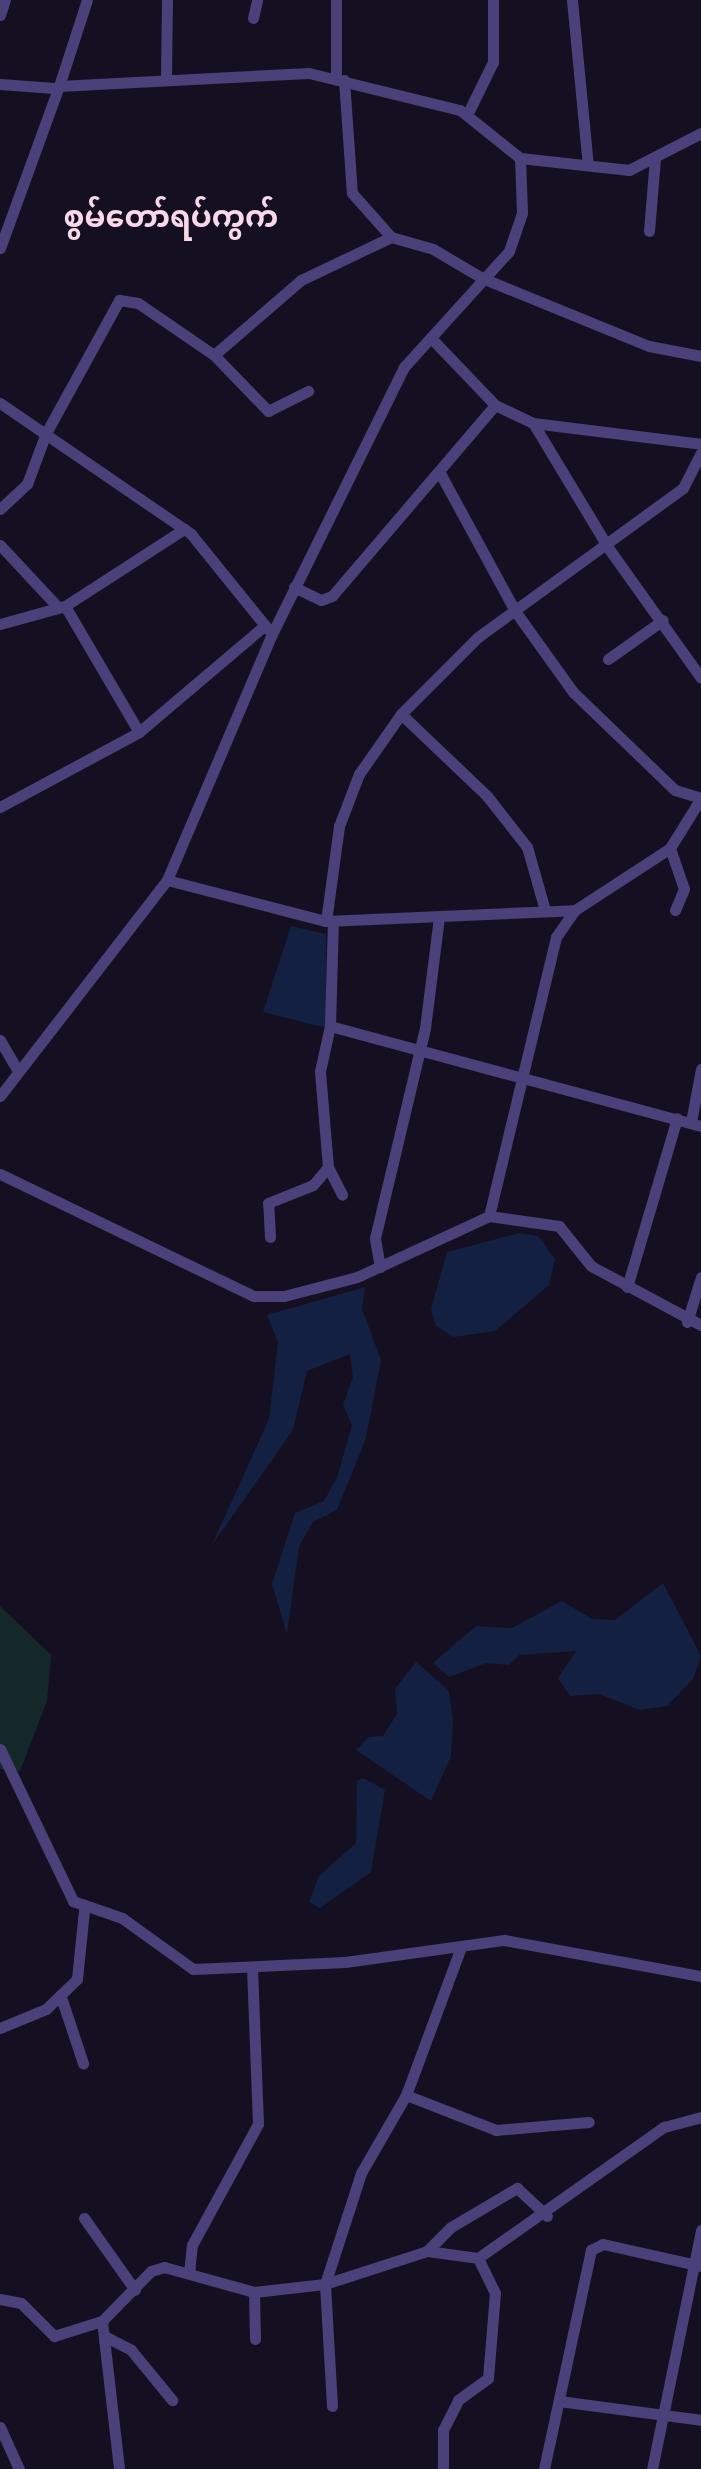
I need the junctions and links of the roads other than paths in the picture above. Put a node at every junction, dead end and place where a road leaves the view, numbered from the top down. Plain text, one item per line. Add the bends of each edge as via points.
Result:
1 (5, 0) edge
2 (87, 0) edge
3 (167, 0) edge
4 (257, 0) edge
5 (336, 0) edge
6 (493, 0) edge
7 (572, 0) edge
8 (0, 15) edge
9 (253, 18) dead end
10 (166, 78) junction
11 (340, 79) junction
12 (0, 84) edge
13 (56, 87) junction
14 (467, 115) junction
15 (701, 133) edge
16 (520, 158) junction
17 (655, 158) junction
18 (588, 165) junction
19 (649, 231) dead end
20 (2, 232) edge
21 (391, 237) junction
22 (0, 248) edge
23 (482, 278) junction
24 (432, 339) junction
25 (214, 355) junction
26 (701, 356) edge
27 (308, 391) dead end
28 (0, 403) edge
29 (495, 405) junction
30 (533, 423) junction
31 (46, 433) junction
32 (701, 444) edge
33 (701, 453) edge
34 (441, 475) junction
35 (0, 509) edge
36 (184, 529) junction
37 (0, 545) edge
38 (609, 549) junction
39 (294, 587) junction
40 (60, 605) junction
41 (515, 611) junction
42 (663, 620) junction
43 (0, 624) edge
44 (269, 629) junction
45 (608, 659) dead end
46 (701, 678) edge
47 (401, 714) junction
48 (139, 732) junction
49 (701, 798) edge
50 (0, 807) edge
51 (670, 848) junction
52 (167, 880) junction
53 (545, 910) junction
54 (575, 910) junction
55 (675, 910) dead end
56 (439, 917) junction
57 (330, 921) junction
58 (330, 1026) junction
59 (0, 1040) edge
60 (420, 1045) junction
61 (701, 1069) edge
62 (17, 1070) junction
63 (522, 1078) junction
64 (0, 1096) edge
65 (677, 1118) junction
66 (696, 1124) edge
67 (328, 1167) junction
68 (0, 1174) edge
69 (342, 1195) dead end
70 (489, 1216) junction
71 (270, 1237) dead end
72 (380, 1267) junction
73 (701, 1277) edge
74 (627, 1287) junction
75 (687, 1322) junction
76 (701, 1325) edge
77 (0, 1749) edge
78 (0, 1782) edge
79 (13, 1785) junction
80 (84, 1910) junction
81 (461, 1947) junction
82 (252, 1970) junction
83 (701, 1976) edge
84 (61, 1997) junction
85 (0, 2028) edge
86 (83, 2063) dead end
87 (406, 2095) junction
88 (701, 2117) edge
89 (589, 2122) dead end
90 (547, 2216) junction
91 (84, 2218) dead end
92 (701, 2230) edge
93 (427, 2251) junction
94 (478, 2258) junction
95 (697, 2265) edge
96 (189, 2273) junction
97 (325, 2284) junction
98 (135, 2290) junction
99 (254, 2292) junction
100 (0, 2299) edge
101 (102, 2321) junction
102 (106, 2337) junction
103 (255, 2339) dead end
104 (172, 2400) dead end
105 (559, 2401) junction
106 (332, 2406) dead end
107 (664, 2411) junction
108 (701, 2420) edge
109 (0, 2427) edge
110 (19, 2469) edge
111 (119, 2469) edge
112 (443, 2469) edge
113 (544, 2469) edge
114 (652, 2469) edge

1 - 8 street
2 - 13 street
3 - 10 street
4 - 9 street
5 - 11 street
6 - 14 street via 493,62
7 - 18 street
10 - 11 street
10 - 13 street
11 - 14 street
11 - 21 street via 352,193
12 - 13 street
13 - 20 street
14 - 16 street
15 - 17 street
16 - 18 street
16 - 23 street via 518,233
17 - 18 street via 629,170
17 - 19 street
20 - 22 street
21 - 23 street via 433,249
21 - 25 street via 301,280
23 - 24 street
23 - 26 street via 649,346
24 - 29 street
24 - 39 street via 404,367
25 - 27 street via 268,411
25 - 31 street via 138,303 119,300
28 - 31 street
29 - 30 street
29 - 34 street
30 - 32 street
30 - 38 street
31 - 35 street via 27,484
31 - 36 street
33 - 38 street via 683,488
34 - 39 street via 332,596 321,600
34 - 41 street
36 - 40 street
36 - 44 street
37 - 40 street
38 - 41 street
38 - 42 street
39 - 44 street
40 - 43 street
40 - 48 street
41 - 47 street
41 - 49 street via 600,721 675,790
42 - 45 street
42 - 46 street
44 - 48 street
44 - 52 street
47 - 53 street via 487,796 527,847
47 - 57 street via 359,774 339,826
48 - 50 street
49 - 51 street
51 - 54 street
51 - 55 street via 684,889
52 - 57 street
52 - 62 street
53 - 54 street
53 - 56 street
54 - 63 street via 556,937
56 - 57 street
56 - 60 street
57 - 58 street
58 - 60 street
58 - 67 street via 320,1071
59 - 62 street
60 - 63 street
60 - 72 street via 381,1207
61 - 66 street
62 - 64 street
63 - 65 street
63 - 70 street
65 - 66 street
65 - 74 street
67 - 69 street
67 - 71 street via 313,1185 268,1203
68 - 72 street via 254,1296 284,1296
70 - 72 street
70 - 74 street via 559,1226 591,1266
73 - 75 street
74 - 75 street
75 - 76 street
77 - 79 street
78 - 79 street
79 - 80 street
80 - 82 street via 122,1918 193,1969
80 - 84 street via 77,1979
81 - 82 street
81 - 83 street via 504,1940
81 - 87 street
82 - 96 street via 258,2124 192,2245
84 - 85 street
84 - 86 street
87 - 89 street via 496,2130
87 - 97 street via 361,2173
88 - 90 street via 664,2127
90 - 93 street via 517,2188 451,2227
90 - 94 street
91 - 98 street
92 - 95 street
93 - 94 street
93 - 97 street
94 - 112 street via 495,2293 488,2378 458,2400 448,2420
95 - 105 street via 603,2244 591,2250
95 - 107 street
96 - 98 street via 151,2271
96 - 99 street
97 - 99 street
97 - 106 street
98 - 101 street
99 - 103 street
100 - 101 street via 21,2303 54,2336
101 - 102 street
102 - 104 street via 131,2350
102 - 111 street
105 - 107 street
105 - 113 street
107 - 108 street
107 - 114 street
109 - 110 street

